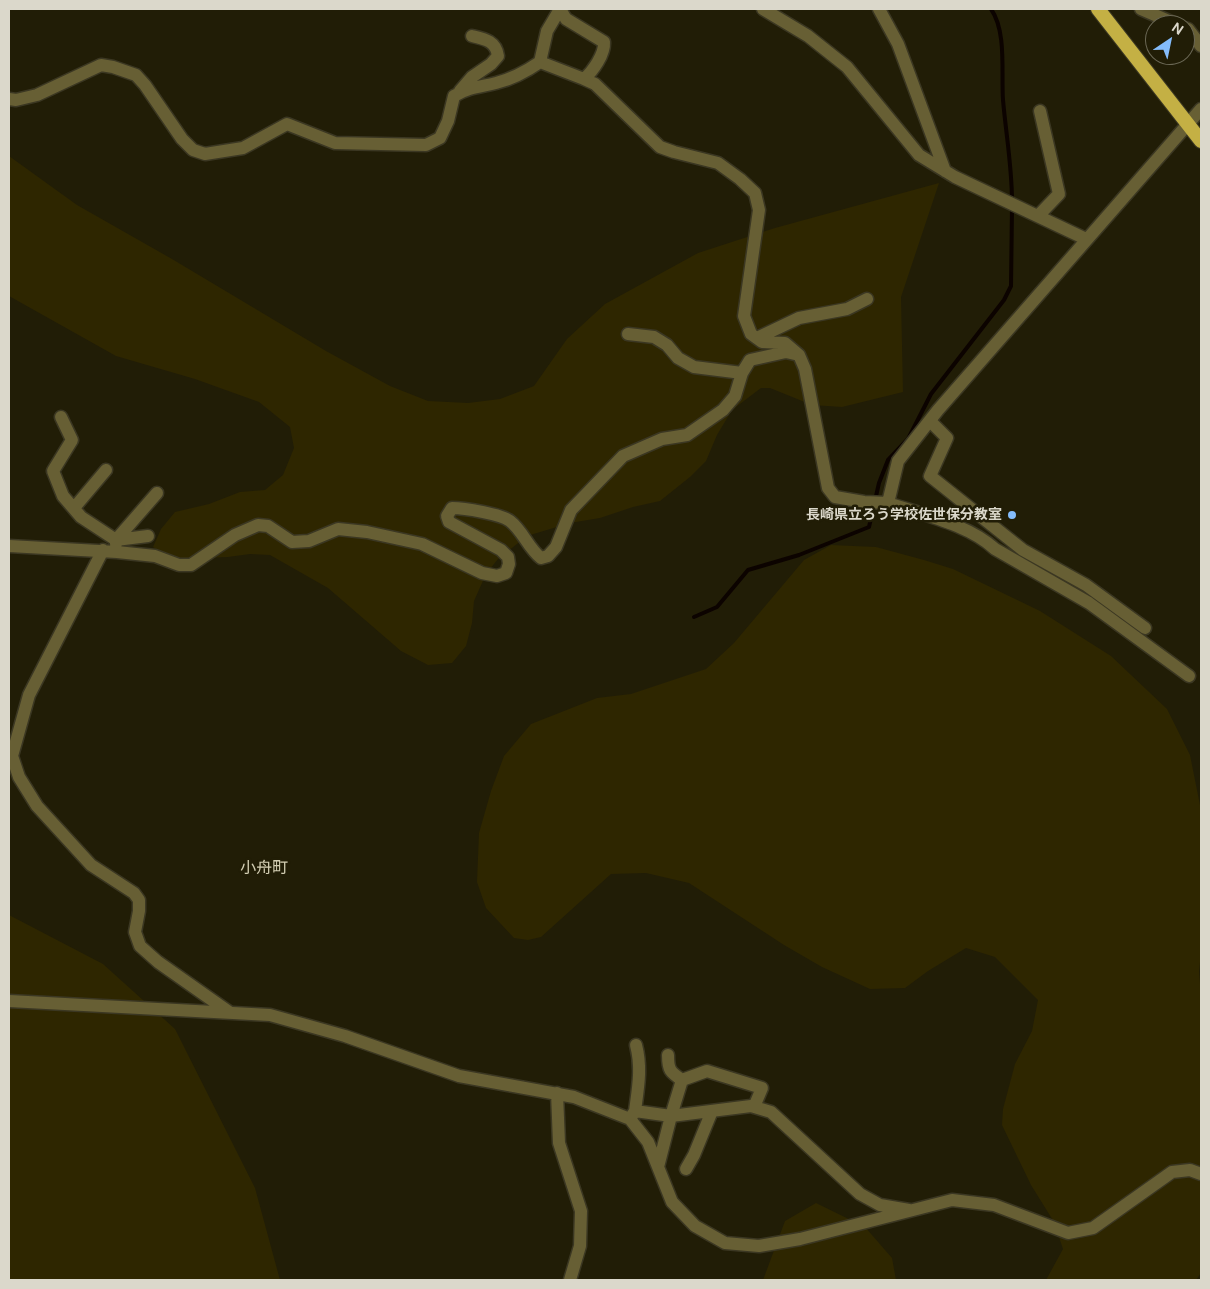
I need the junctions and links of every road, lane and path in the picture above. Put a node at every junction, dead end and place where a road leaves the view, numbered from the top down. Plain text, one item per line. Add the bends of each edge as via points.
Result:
1 (560, 9) edge
2 (763, 9) edge
3 (880, 9) edge
4 (1098, 9) edge
5 (1141, 9) edge
6 (1155, 15) edge
7 (472, 36) dead end
8 (540, 62) junction
9 (584, 79) junction
10 (457, 95) junction
11 (9, 99) edge
12 (1201, 109) edge
13 (1040, 111) dead end
14 (1189, 124) junction
15 (1201, 141) edge
16 (945, 171) junction
17 (1038, 216) junction
18 (1086, 239) junction
19 (867, 299) dead end
20 (628, 334) dead end
21 (757, 338) junction
22 (799, 355) junction
23 (742, 373) junction
24 (61, 417) dead end
25 (930, 421) junction
26 (106, 470) dead end
27 (156, 493) dead end
28 (884, 503) junction
29 (74, 508) junction
30 (148, 536) dead end
31 (9, 546) edge
32 (116, 546) junction
33 (102, 550) junction
34 (1145, 628) dead end
35 (1189, 676) dead end
36 (9, 1001) edge
37 (230, 1013) junction
38 (636, 1045) dead end
39 (668, 1055) dead end
40 (682, 1080) junction
41 (557, 1093) junction
42 (754, 1107) junction
43 (712, 1111) junction
44 (632, 1115) junction
45 (671, 1116) junction
46 (658, 1168) junction
47 (686, 1169) dead end
48 (1201, 1174) edge
49 (913, 1210) junction
50 (570, 1280) edge

1 - 8 street via 547,31
1 - 9 street via 566,19 604,42 605,49
2 - 16 street via 808,36 847,67 919,155
3 - 16 street via 898,44
4 - 14 highway
5 - 6 street
7 - 10 street via 492,42 498,56 472,77
8 - 9 street
8 - 10 street via 498,83 467,88
9 - 21 street via 595,84 660,146 718,164 755,193 759,210 744,316 751,334
10 - 11 street via 440,138 426,145 335,142 287,124 243,148 205,154 193,150 182,139 136,76 113,67 101,65 37,95
12 - 14 street
13 - 17 street via 1048,124 1059,194
14 - 15 highway
14 - 18 street
16 - 17 street
17 - 18 street
18 - 25 street
19 - 21 street via 847,309 799,318
20 - 23 street via 654,337 694,367
21 - 22 street via 762,342 786,342
22 - 23 street via 786,352 750,360
22 - 28 street via 805,369 828,488 835,497
23 - 32 street via 735,396 723,410 687,435 662,439 623,456 571,510 556,547 548,556 541,558 533,552 509,520 467,508 452,508 447,516 449,522 508,557 506,573 497,576 482,573 422,544 338,529 309,541 292,542 268,526 258,524 235,535 191,565 179,565
24 - 29 street via 72,440 53,470 63,496
25 - 28 street via 898,461
25 - 34 street via 947,438 930,476 1022,550 1086,585
26 - 29 street
27 - 32 street
28 - 35 street via 984,539 995,549 1089,603
29 - 32 street
30 - 32 street
31 - 33 street
32 - 33 street
33 - 37 street via 29,695 12,756 19,777 37,806 91,866 134,893 139,900 135,932 140,946
36 - 37 street
37 - 41 street via 270,1015 345,1036 459,1076
38 - 44 street via 640,1076
39 - 40 street via 671,1072
40 - 42 street via 707,1071 762,1088
40 - 45 street
41 - 44 street
41 - 50 street via 559,1143 581,1211 580,1246
42 - 43 street
42 - 49 street via 771,1112 860,1194 880,1205
43 - 45 street
43 - 47 street
44 - 45 street
44 - 46 street
45 - 46 street
46 - 49 street via 672,1202 695,1226 725,1243 759,1246 800,1239
48 - 49 street via 1190,1170 1172,1172 1094,1228 1068,1233 994,1205 952,1200

